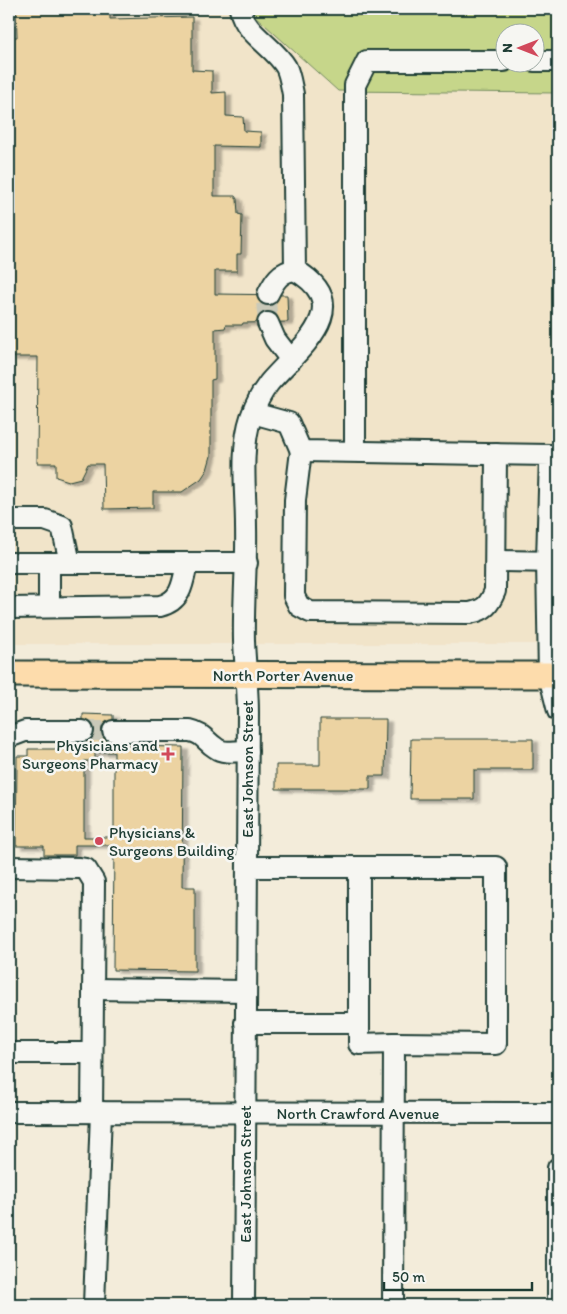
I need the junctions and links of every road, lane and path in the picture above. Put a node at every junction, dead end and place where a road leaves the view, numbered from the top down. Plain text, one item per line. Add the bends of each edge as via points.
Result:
1 (240, 9) edge
2 (494, 61) edge
3 (544, 61) edge
4 (558, 61) edge
5 (295, 270) junction
6 (268, 294) tunnel mouth
7 (268, 323) tunnel mouth
8 (291, 360) junction
9 (253, 413) junction
10 (301, 451) junction
11 (355, 452) junction
12 (496, 454) junction
13 (554, 455) edge
14 (9, 520) edge
15 (496, 561) junction
16 (553, 562) edge
17 (9, 563) edge
18 (49, 563) junction
19 (70, 563) junction
20 (187, 563) junction
21 (247, 563) junction
22 (49, 607) junction
23 (9, 608) edge
24 (9, 674) edge
25 (248, 675) junction
26 (553, 675) edge
27 (558, 711) edge
28 (83, 731) tunnel mouth
29 (113, 731) tunnel mouth
30 (9, 737) edge
31 (248, 751) junction
32 (9, 867) edge
33 (247, 867) junction
34 (359, 867) junction
35 (93, 989) junction
36 (246, 991) junction
37 (245, 1023) junction
38 (359, 1023) junction
39 (394, 1043) junction
40 (9, 1053) edge
41 (92, 1053) junction
42 (9, 1112) edge
43 (96, 1112) junction
44 (245, 1113) junction
45 (393, 1113) junction
46 (558, 1113) edge
47 (558, 1168) edge
48 (558, 1242) edge
49 (94, 1305) edge
50 (244, 1305) edge
51 (393, 1305) edge
52 (558, 1305) edge

1 - 5 street via 249,27 286,66 290,79 293,94
2 - 11 street via 367,61 355,86
3 - 4 street
5 - 6 street via 282,274
5 - 8 street, East Johnson Street via 311,279 322,302 320,323 313,336
7 - 8 street
8 - 9 street, East Johnson Street via 267,385
9 - 10 street via 289,423
9 - 21 street, East Johnson Street via 246,451
10 - 11 street
10 - 15 street via 295,500 294,596 299,606 310,612 482,611 490,604 495,591
11 - 12 street
12 - 13 street
12 - 15 street
13 - 16 street
14 - 19 street via 45,520 62,526
15 - 16 street
16 - 26 street
17 - 18 street
18 - 19 street
18 - 22 street
19 - 20 street
20 - 21 street
20 - 22 street via 181,591 171,604
21 - 25 street, East Johnson Street via 244,640
22 - 23 street
24 - 25 main road, North Porter Avenue
25 - 26 main road, North Porter Avenue
25 - 31 street, East Johnson Street
26 - 27 street
28 - 30 street via 25,731
29 - 31 street via 195,732 222,751
31 - 33 street, East Johnson Street
32 - 35 street via 80,868 92,876
33 - 34 street
33 - 36 street, East Johnson Street
34 - 38 street
34 - 39 street via 496,867 496,1044
35 - 36 street
35 - 41 street
36 - 37 street, East Johnson Street
37 - 38 street
37 - 44 street, East Johnson Street
38 - 39 street via 359,1044
39 - 45 street
40 - 41 street
41 - 43 street
42 - 43 street, North Crawford Avenue
43 - 44 street, North Crawford Avenue
43 - 49 street
44 - 45 street, North Crawford Avenue
44 - 50 street, East Johnson Street
45 - 46 street, North Crawford Avenue
45 - 51 street
47 - 48 street
48 - 52 street

